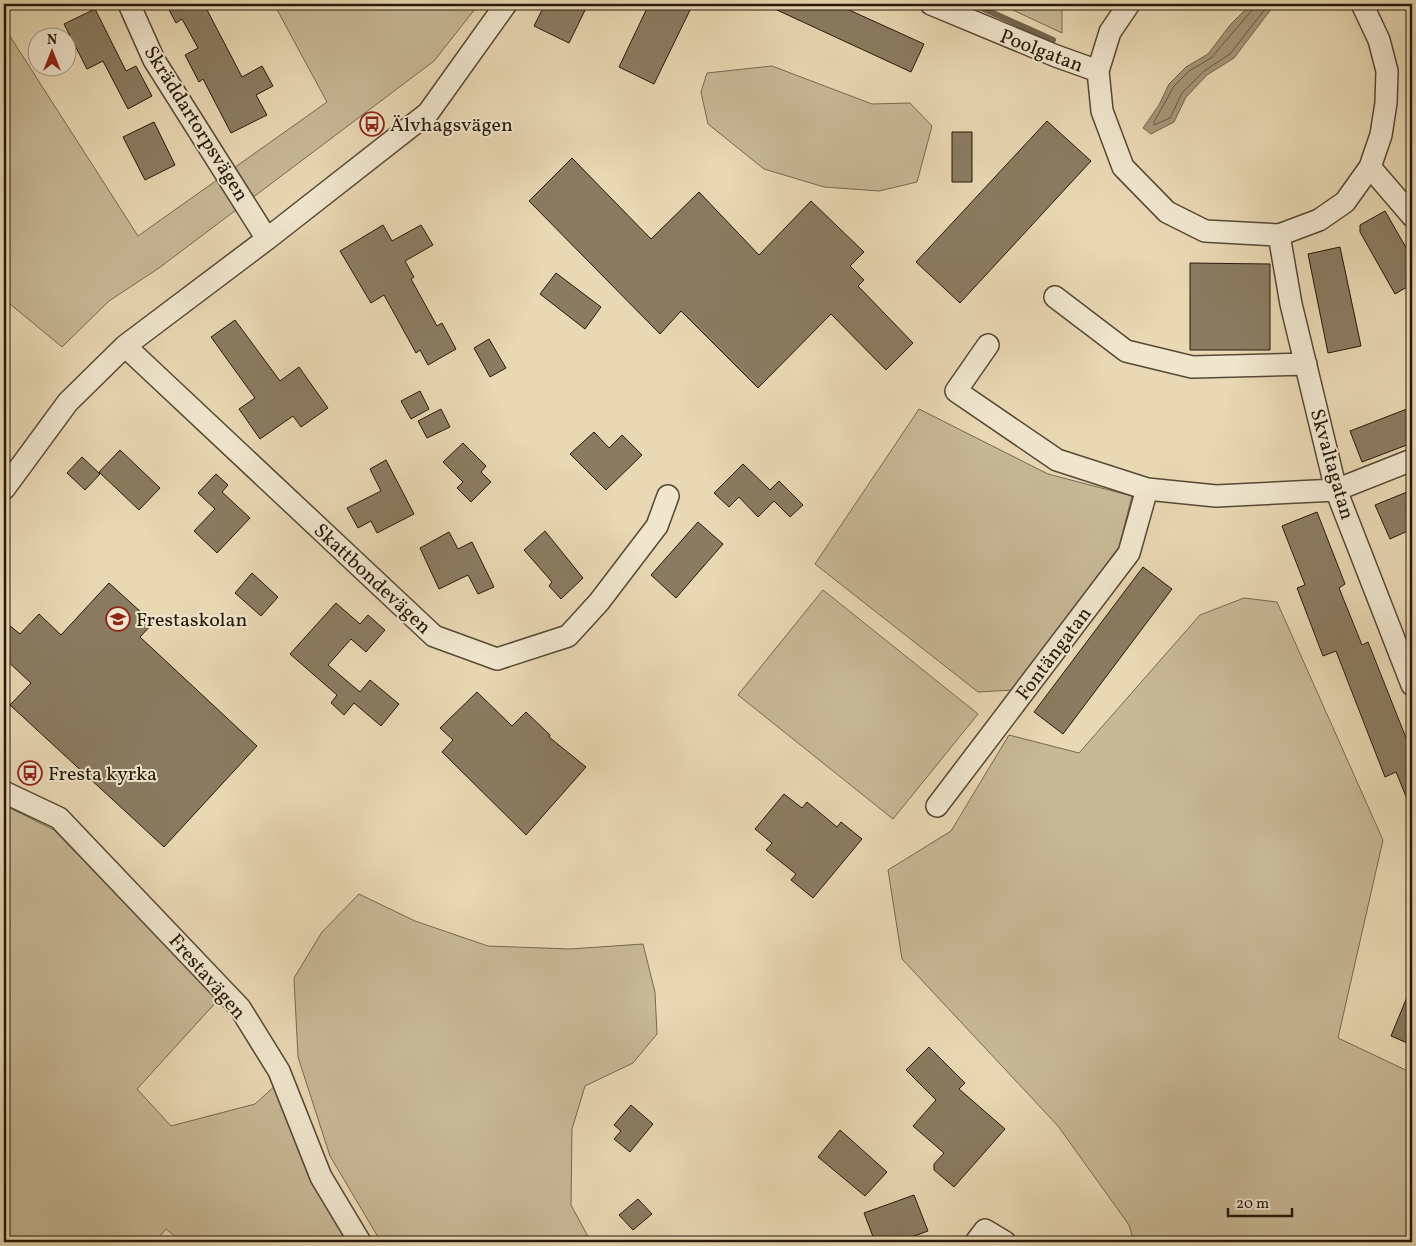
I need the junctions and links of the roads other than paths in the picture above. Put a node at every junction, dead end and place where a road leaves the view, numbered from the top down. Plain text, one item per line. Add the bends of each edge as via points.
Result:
1 (130, 4) edge
2 (506, 4) edge
3 (931, 4) edge
4 (1130, 4) edge
5 (1362, 4) edge
6 (1098, 71) junction
7 (1370, 167) junction
8 (1412, 216) edge
9 (1279, 235) junction
10 (268, 240) junction
11 (1055, 297) dead end
12 (988, 344) dead end
13 (125, 346) junction
14 (1306, 364) junction
15 (1412, 460) edge
16 (4, 489) edge
17 (1147, 489) junction
18 (1336, 490) junction
19 (668, 496) dead end
20 (1412, 685) edge
21 (4, 792) edge
22 (937, 806) dead end
23 (360, 1242) edge
24 (976, 1242) edge
25 (1005, 1242) edge

1 - 10 street, Skräddartorpsvägen via 154,60
2 - 10 street via 428,112
3 - 6 street, Poolgatan
4 - 6 street via 1110,32
5 - 7 street via 1379,40 1387,71 1381,136
6 - 9 street via 1102,111 1123,167 1168,212 1205,231
7 - 8 street
7 - 9 street via 1345,202 1319,220
9 - 14 street, Skvaltagatan
10 - 13 street
11 - 14 street via 1126,351 1192,367
12 - 17 street via 956,391 1057,460
13 - 16 street via 68,402
13 - 19 street, Skattbondevägen via 434,636 497,659 568,636 599,602 657,526
14 - 18 street, Skvaltagatan
15 - 18 street
17 - 18 street via 1216,496
17 - 22 street, Fontängatan via 1129,553
18 - 20 street, Skvaltagatan
21 - 23 street, Frestavägen via 59,818 240,1008 279,1071 321,1177
24 - 25 street via 986,1230

